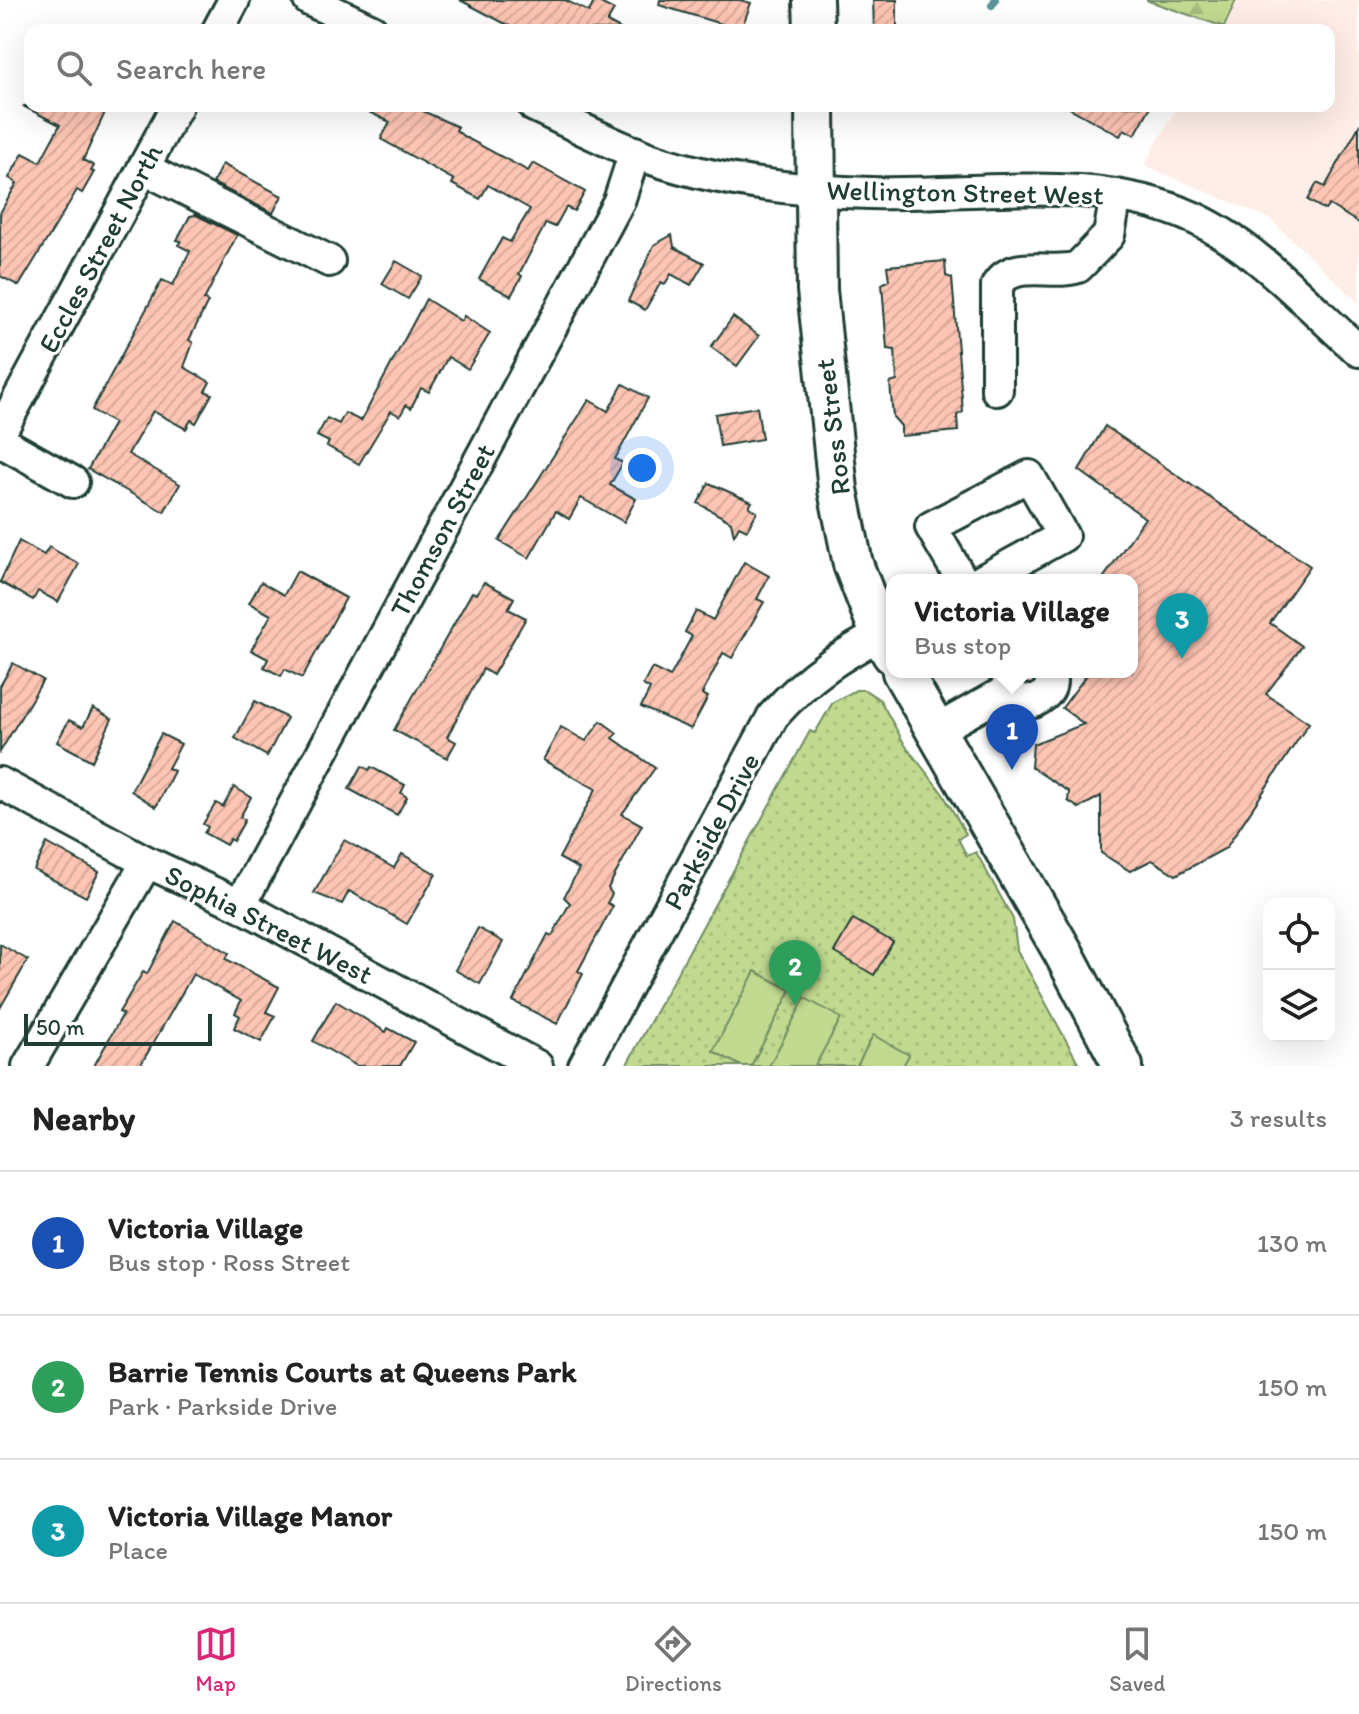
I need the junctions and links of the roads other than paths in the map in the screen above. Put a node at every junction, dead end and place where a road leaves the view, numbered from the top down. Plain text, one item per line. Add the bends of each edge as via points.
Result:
1 (234, 0) edge
2 (309, 0) edge
3 (813, 0) edge
4 (221, 24) edge
5 (359, 24) edge
6 (814, 24) edge
7 (174, 112) edge
8 (547, 112) edge
9 (815, 112) edge
10 (635, 152) junction
11 (143, 168) junction
12 (817, 190) junction
13 (1116, 195) junction
14 (329, 261) dead end
15 (1359, 351) edge
16 (997, 390) dead end
17 (0, 433) edge
18 (0, 441) edge
19 (73, 482) dead end
20 (958, 574) edge
21 (994, 574) edge
22 (886, 635) edge
23 (886, 640) edge
24 (906, 678) edge
25 (1052, 678) edge
26 (1008, 681) edge
27 (937, 730) junction
28 (0, 783) edge
29 (147, 862) junction
30 (240, 905) junction
31 (28, 1066) edge
32 (537, 1066) edge
33 (584, 1066) edge
34 (1123, 1066) edge

1 - 4 street
2 - 5 street
3 - 6 main road
7 - 11 street, Eccles Street North
8 - 10 street, Wellington Street West
9 - 12 main road, Ross Street
10 - 12 street, Wellington Street West via 709,175
10 - 30 street, Thomson Street via 619,201
11 - 14 street
11 - 17 street, Eccles Street North
12 - 13 street, Wellington Street West via 1058,190
12 - 22 main road, Ross Street via 817,290 838,490 853,564
13 - 15 street, Wellington Street West via 1195,218 1242,246
13 - 16 street via 1109,235 1078,267 1020,270 1001,278
18 - 19 street
20 - 21 street via 931,527 1029,476 1063,536
23 - 33 street, Parkside Drive via 844,652 800,685 773,716
24 - 27 main road
25 - 26 street via 1047,695 1034,702 1017,699
26 - 27 street
27 - 34 main road
28 - 29 street, Sophia Street West
29 - 30 street, Sophia Street West
29 - 31 street
30 - 32 street, Sophia Street West

